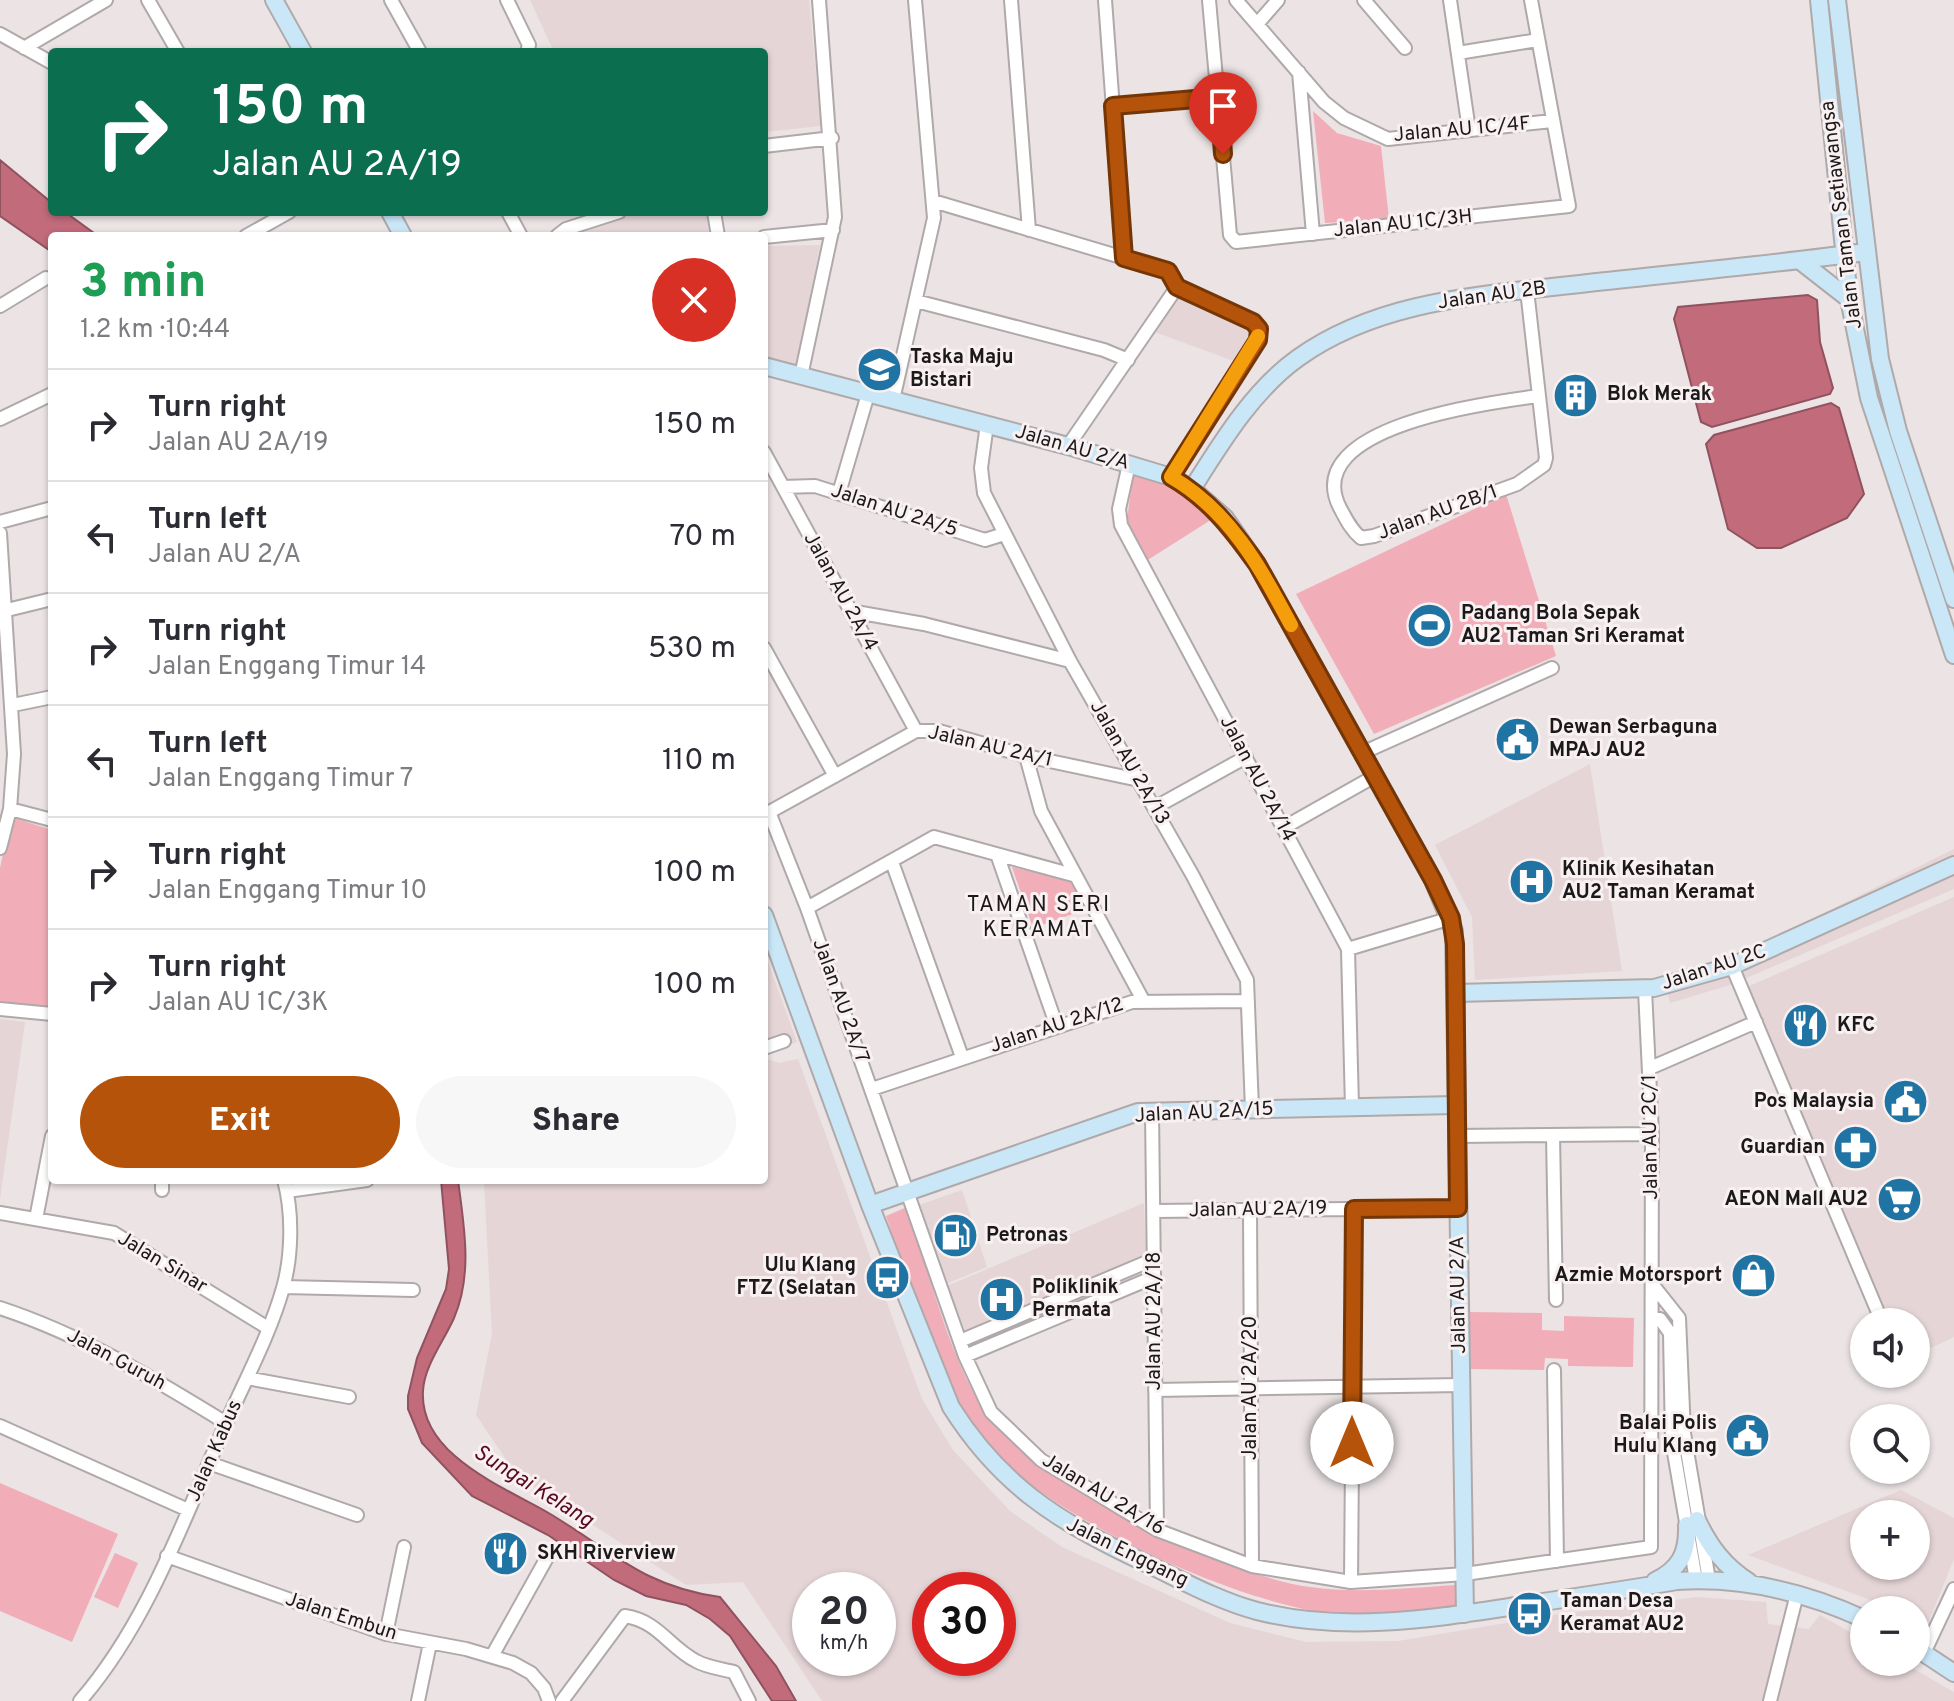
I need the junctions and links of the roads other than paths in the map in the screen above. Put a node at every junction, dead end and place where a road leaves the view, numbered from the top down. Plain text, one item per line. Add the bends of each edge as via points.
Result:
1 (106, 0) edge
2 (148, 0) edge
3 (274, 0) edge
4 (391, 0) edge
5 (507, 0) edge
6 (819, 0) edge
7 (915, 0) edge
8 (1011, 0) edge
9 (1105, 0) edge
10 (1209, 0) edge
11 (1236, 0) edge
12 (1278, 0) edge
13 (1364, 0) edge
14 (1450, 0) edge
15 (1531, 0) edge
16 (1819, 0) edge
17 (1837, 0) edge
18 (1258, 23) junction
19 (0, 34) edge
20 (1538, 40) junction
21 (24, 48) junction
22 (176, 48) edge
23 (301, 48) edge
24 (418, 48) edge
25 (528, 48) edge
26 (1405, 48) dead end
27 (1458, 53) junction
28 (48, 61) edge
29 (1299, 72) junction
30 (1219, 97) junction
31 (1113, 106) junction
32 (1552, 121) junction
33 (1469, 130) junction
34 (832, 138) junction
35 (768, 146) edge
36 (933, 201) junction
37 (274, 216) edge
38 (607, 216) edge
39 (1840, 223) junction
40 (833, 230) junction
41 (1029, 230) junction
42 (252, 232) edge
43 (562, 232) edge
44 (1313, 234) junction
45 (768, 237) edge
46 (1865, 252) junction
47 (1844, 255) junction
48 (1124, 258) junction
49 (1799, 260) junction
50 (46, 278) dead end
51 (1177, 287) junction
52 (1527, 290) junction
53 (1849, 299) junction
54 (916, 301) junction
55 (0, 306) edge
56 (1128, 360) junction
57 (768, 367) edge
58 (801, 376) junction
59 (868, 394) junction
60 (48, 396) edge
61 (1539, 396) junction
62 (893, 400) junction
63 (0, 419) edge
64 (987, 424) junction
65 (1068, 446) junction
66 (768, 459) edge
67 (1129, 464) junction
68 (1171, 477) junction
69 (783, 487) junction
70 (1192, 489) junction
71 (839, 493) junction
72 (48, 509) edge
73 (0, 522) edge
74 (0, 533) edge
75 (1004, 534) junction
76 (1, 563) edge
77 (1954, 599) edge
78 (48, 600) edge
79 (7, 610) junction
80 (850, 611) junction
81 (768, 655) edge
82 (1954, 655) edge
83 (5, 658) edge
84 (1070, 661) junction
85 (1552, 668) dead end
86 (48, 698) edge
87 (13, 705) junction
88 (916, 731) junction
89 (0, 750) edge
90 (1362, 753) junction
91 (14, 754) junction
92 (1026, 756) junction
93 (1246, 757) junction
94 (835, 776) junction
95 (1375, 776) junction
96 (1139, 780) junction
97 (1154, 808) junction
98 (10, 809) junction
99 (768, 812) edge
100 (768, 815) edge
101 (48, 819) edge
102 (1283, 828) junction
103 (0, 844) edge
104 (998, 857) junction
105 (892, 862) junction
106 (1954, 865) edge
107 (1073, 875) junction
108 (807, 908) junction
109 (1451, 918) junction
110 (768, 926) edge
111 (1348, 949) junction
112 (1732, 966) junction
113 (1645, 990) junction
114 (1455, 993) junction
115 (1248, 1001) junction
116 (1144, 1002) junction
117 (0, 1009) edge
118 (48, 1014) edge
119 (1756, 1022) junction
120 (1056, 1024) junction
121 (784, 1041) dead end
122 (768, 1047) edge
123 (962, 1057) junction
124 (1650, 1068) junction
125 (872, 1089) junction
126 (1456, 1105) junction
127 (1352, 1107) junction
128 (1252, 1109) junction
129 (1152, 1112) junction
130 (1652, 1134) junction
131 (1553, 1135) junction
132 (1457, 1136) junction
133 (48, 1157) edge
134 (313, 1184) edge
135 (286, 1186) edge
136 (909, 1191) junction
137 (870, 1205) junction
138 (1458, 1208) junction
139 (1354, 1209) junction
140 (1250, 1210) junction
141 (1154, 1211) junction
142 (0, 1213) edge
143 (36, 1219) junction
144 (1154, 1259) junction
145 (1154, 1277) junction
146 (1652, 1284) junction
147 (284, 1287) junction
148 (413, 1290) dead end
149 (1556, 1300) dead end
150 (0, 1308) edge
151 (1876, 1308) edge
152 (1652, 1317) junction
153 (268, 1328) junction
154 (960, 1341) junction
155 (965, 1356) junction
156 (1554, 1370) dead end
157 (247, 1378) junction
158 (1461, 1385) junction
159 (1353, 1387) junction
160 (1155, 1390) junction
161 (1252, 1390) junction
162 (349, 1397) dead end
163 (226, 1423) junction
164 (0, 1426) edge
165 (209, 1463) junction
166 (188, 1510) junction
167 (357, 1515) dead end
168 (1692, 1523) junction
169 (1157, 1530) junction
170 (404, 1547) dead end
171 (1651, 1547) joint
172 (549, 1554) dead end
173 (167, 1556) junction
174 (1557, 1561) junction
175 (1252, 1566) junction
176 (1465, 1574) junction
177 (1702, 1580) junction
178 (1351, 1582) junction
179 (1749, 1582) junction
180 (1639, 1588) junction
181 (1954, 1589) edge
182 (1797, 1594) junction
183 (1465, 1614) junction
184 (1850, 1614) edge
185 (1940, 1624) junction
186 (1954, 1631) edge
187 (386, 1634) junction
188 (1930, 1638) edge
189 (430, 1643) junction
190 (492, 1656) junction
191 (1930, 1657) edge
192 (1954, 1673) edge
193 (80, 1701) edge
194 (418, 1701) edge
195 (549, 1701) edge
196 (562, 1701) edge
197 (749, 1701) edge
198 (1770, 1701) edge

1 - 21 street
2 - 22 street
3 - 23 street
4 - 24 street
5 - 25 street
6 - 34 street
7 - 36 street
8 - 41 street
9 - 31 street
10 - 30 street
11 - 18 street, Jalan AU 1C/4F
12 - 18 street
13 - 26 street
14 - 27 street
15 - 20 street
16 - 39 street, Jalan Taman Setiawangsa
17 - 46 street, Jalan Taman Setiawangsa
18 - 29 street, Jalan AU 1C/4F
19 - 21 street
20 - 27 street
20 - 32 street
21 - 28 street
27 - 33 street
29 - 33 street, Jalan AU 1C/4F via 1344,118 1388,139
29 - 44 street
30 - 31 street
30 - 44 street, Jalan AU 1C/3H via 1230,235 1236,242
31 - 48 street
32 - 33 street, Jalan AU 1C/4F
32 - 44 street, Jalan AU 1C/3H via 1569,206
34 - 35 street
34 - 40 street
36 - 41 street
36 - 54 street via 932,233
37 - 42 street
38 - 43 street
39 - 47 street, Jalan Taman Setiawangsa
39 - 49 street via 1827,245
40 - 45 street
40 - 58 street
41 - 48 street
46 - 47 street, Jalan AU 2B
46 - 77 street, Jalan Taman Setiawangsa via 1880,359 1898,431
47 - 49 street, Jalan AU 2B
47 - 53 street, Jalan Taman Setiawangsa
48 - 51 street via 1168,271
49 - 52 street, Jalan AU 2B
49 - 53 street
50 - 55 street
51 - 56 street
51 - 68 street via 1259,329 1258,340
52 - 61 street, Jalan AU 2B/1
52 - 70 street, Jalan AU 2B via 1417,306 1329,338 1295,359 1245,411
53 - 82 street, Jalan Taman Setiawangsa via 1879,436
54 - 56 street
54 - 62 street
56 - 65 street
57 - 58 street, Jalan AU 2/A
58 - 59 street, Jalan AU 2/A
59 - 62 street, Jalan AU 2/A
59 - 71 street
60 - 63 street
61 - 61 street, Jalan AU 2B/1 via 1546,458 1535,475 1374,536 1361,538 1353,532 1333,484 1348,456 1390,428 1464,406
62 - 64 street, Jalan AU 2/A
64 - 65 street, Jalan AU 2/A
64 - 75 street, Jalan AU 2A/13 via 980,482
65 - 67 street, Jalan AU 2/A
66 - 69 street, Jalan AU 2A/4
67 - 68 street, Jalan AU 2/A
67 - 93 street, Jalan AU 2A/14 via 1119,509 1121,525
68 - 70 street, Jalan AU 2/A
69 - 71 street, Jalan AU 2A/5 via 815,486
69 - 80 street, Jalan AU 2A/4
70 - 90 street, Jalan AU 2/A via 1225,518 1257,564
71 - 75 street, Jalan AU 2A/5 via 985,540
72 - 73 street
74 - 76 street
75 - 84 street, Jalan AU 2A/13
76 - 79 street
78 - 79 street
79 - 83 street
80 - 84 street
80 - 88 street, Jalan AU 2A/4
81 - 94 street
83 - 87 street
84 - 96 street, Jalan AU 2A/13
85 - 90 street
86 - 87 street
87 - 91 street
88 - 92 street, Jalan AU 2A/1 via 939,731
88 - 94 street, Jalan AU 2A/1
89 - 91 street
90 - 95 street, Jalan AU 2/A
91 - 98 street
92 - 96 street, Jalan AU 2A/1
92 - 107 street via 1041,811
93 - 97 street
93 - 102 street, Jalan AU 2A/14
94 - 99 street, Jalan AU 2A/1
95 - 102 street
95 - 109 street, Jalan AU 2/A
96 - 97 street, Jalan AU 2A/13
97 - 115 street, Jalan AU 2A/13 via 1235,955 1247,980
98 - 101 street
98 - 103 street
100 - 108 street, Jalan AU 2A/7
102 - 111 street, Jalan AU 2A/14
104 - 105 street via 934,837
104 - 107 street
104 - 120 street
105 - 108 street
105 - 123 street
106 - 112 street, Jalan AU 2C
107 - 116 street
108 - 125 street, Jalan AU 2A/7
109 - 111 street
109 - 114 street, Jalan AU 2/A
110 - 137 street, Jalan Enggang
111 - 127 street, Jalan AU 2A/14
112 - 113 street, Jalan AU 2C
112 - 119 street
113 - 114 street, Jalan AU 2C
113 - 124 street, Jalan AU 2C/1
114 - 126 street, Jalan AU 2/A
115 - 116 street, Jalan AU 2A/12
115 - 128 street, Jalan AU 2A/13
116 - 120 street, Jalan AU 2A/12
117 - 118 street
119 - 124 street
119 - 151 street
120 - 123 street, Jalan AU 2A/12
121 - 122 street
123 - 125 street, Jalan AU 2A/12
124 - 130 street, Jalan AU 2C/1
125 - 136 street, Jalan AU 2A/7
126 - 127 street, Jalan AU 2A/15
126 - 132 street, Jalan AU 2/A
127 - 128 street, Jalan AU 2A/15
128 - 129 street, Jalan AU 2A/15
129 - 136 street, Jalan AU 2A/15 via 1114,1120
129 - 141 street, Jalan AU 2A/18
130 - 131 street
130 - 146 street, Jalan AU 2C/1
131 - 132 street
131 - 149 street
132 - 138 street, Jalan AU 2/A
133 - 143 street
134 - 135 street
135 - 147 street, Jalan Kabus via 290,1239
136 - 137 street, Jalan AU 2A/15
136 - 154 street, Jalan AU 2A/16
137 - 183 street, Jalan Enggang via 951,1407 990,1460 1031,1500 1104,1543 1253,1610 1352,1624
138 - 139 street, Jalan AU 2A/19
138 - 158 street, Jalan AU 2/A
139 - 140 street, Jalan AU 2A/19
139 - 159 street
140 - 141 street, Jalan AU 2A/19
140 - 161 street, Jalan AU 2A/20
141 - 144 street, Jalan AU 2A/18
142 - 143 street, Jalan Sinar
143 - 153 street, Jalan Sinar via 114,1233
144 - 145 street, Jalan AU 2A/18
144 - 154 street
145 - 155 street
145 - 160 street, Jalan AU 2A/18
146 - 152 street, Jalan AU 2C/1
146 - 168 street via 1679,1318
147 - 148 street
147 - 153 street, Jalan Kabus
150 - 163 street, Jalan Guruh via 122,1360
152 - 168 street via 1670,1333 1672,1441
152 - 171 street, Jalan AU 2C/1
153 - 157 street, Jalan Kabus
154 - 155 street, Jalan AU 2A/16
155 - 169 street, Jalan AU 2A/16 via 991,1412 1041,1460
156 - 174 street
157 - 162 street
157 - 163 street, Jalan Kabus
158 - 159 street
158 - 176 street, Jalan AU 2/A
159 - 161 street
159 - 178 street
160 - 161 street
160 - 169 street, Jalan AU 2A/18
161 - 175 street, Jalan AU 2A/20
163 - 165 street, Jalan Kabus
164 - 166 street
165 - 166 street, Jalan Kabus
165 - 167 street
166 - 173 street, Jalan Kabus
168 - 177 street
168 - 179 street via 1723,1562
168 - 180 street via 1679,1564
169 - 175 street, Jalan AU 2A/16
170 - 187 street
171 - 174 street, Jalan AU 2A/16
172 - 190 street
173 - 187 street, Jalan Embun
173 - 193 street, Jalan Kabus via 116,1653
174 - 176 street, Jalan AU 2A/16
175 - 178 street, Jalan AU 2A/16
176 - 178 street, Jalan AU 2A/16
176 - 183 street, Jalan AU 2/A
177 - 179 street, Jalan Enggang
177 - 180 street, Jalan Enggang
179 - 182 street, Jalan Enggang
180 - 183 street, Jalan Enggang
181 - 185 street
182 - 184 street, Jalan Enggang
182 - 198 street
185 - 186 street
185 - 188 street
187 - 189 street, Jalan Embun
189 - 190 street, Jalan Embun
189 - 194 street
190 - 195 street, Jalan Embun via 531,1673
191 - 192 street
196 - 197 street via 625,1616 658,1629 696,1662 734,1672

